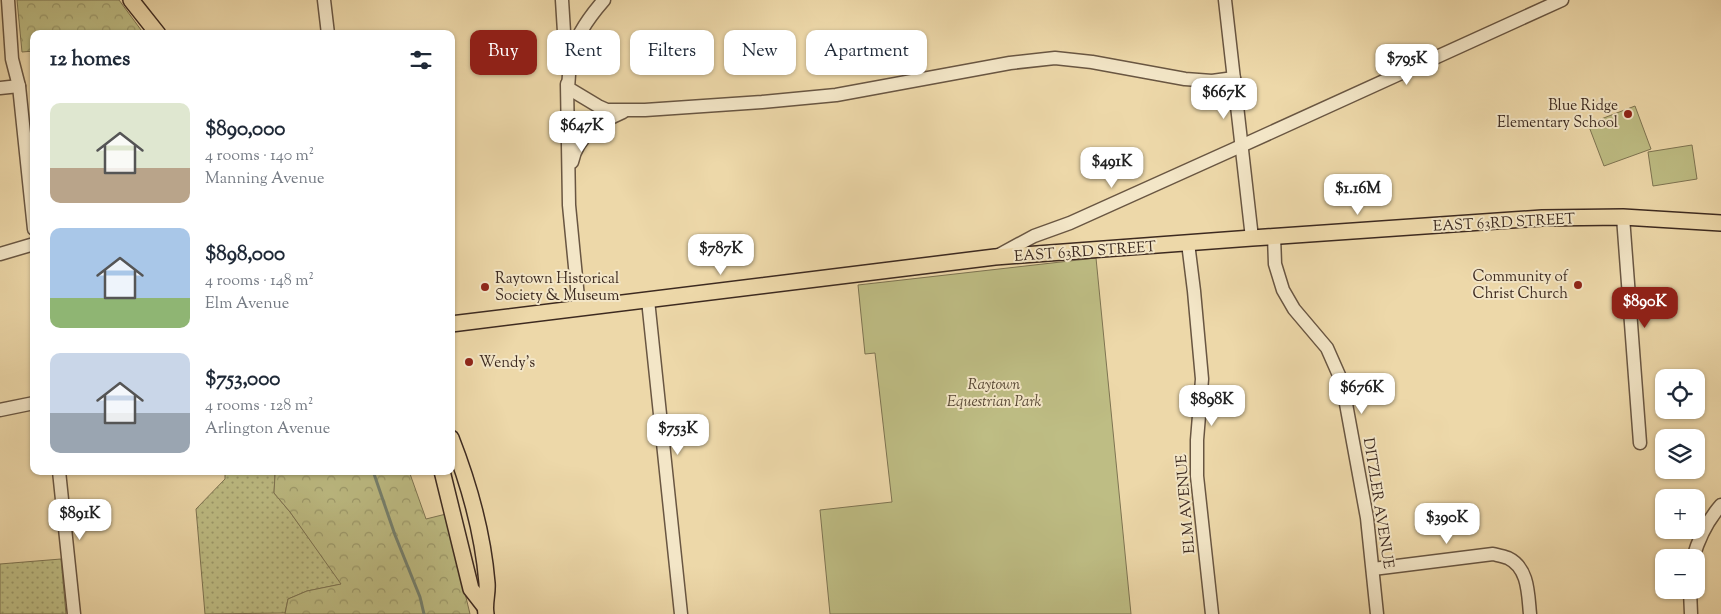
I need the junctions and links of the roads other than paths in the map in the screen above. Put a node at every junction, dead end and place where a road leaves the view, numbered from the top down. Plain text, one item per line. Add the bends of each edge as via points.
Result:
1 (8, 0) edge
2 (131, 0) edge
3 (324, 0) edge
4 (562, 0) edge
5 (604, 0) edge
6 (1225, 0) edge
7 (1562, 0) edge
8 (155, 30) edge
9 (328, 30) edge
10 (0, 42) edge
11 (12, 59) junction
12 (1234, 78) junction
13 (19, 86) junction
14 (0, 88) edge
15 (568, 88) junction
16 (627, 110) junction
17 (1241, 146) junction
18 (569, 177) junction
19 (30, 187) edge
20 (1624, 217) junction
21 (1721, 223) edge
22 (1274, 236) junction
23 (1252, 238) junction
24 (1188, 243) junction
25 (30, 245) edge
26 (0, 254) edge
27 (995, 257) junction
28 (648, 300) junction
29 (579, 308) junction
30 (455, 324) edge
31 (30, 404) edge
32 (0, 410) edge
33 (1640, 443) dead end
34 (455, 450) edge
35 (59, 475) edge
36 (443, 475) edge
37 (1721, 505) edge
38 (1696, 549) edge
39 (1373, 568) junction
40 (1690, 599) edge
41 (485, 610) edge
42 (74, 614) edge
43 (681, 614) edge
44 (1212, 614) edge
45 (1378, 614) edge
46 (1530, 614) edge
47 (1691, 614) edge

1 - 11 street
2 - 8 main road
3 - 9 street
4 - 15 street
5 - 15 street via 578,37 571,56
6 - 12 street
7 - 17 street
10 - 11 street
11 - 13 street
12 - 16 street via 1212,81 1185,79 1055,58 1010,63 836,95
12 - 17 street
13 - 14 street
13 - 19 street
15 - 16 street via 607,110
15 - 18 street
16 - 18 street via 602,122 583,138 573,156
17 - 23 street
17 - 27 street via 1034,236
18 - 29 street via 569,211
20 - 21 main road, EAST 63RD STREET
20 - 22 main road, EAST 63RD STREET via 1542,218
20 - 33 street
22 - 23 main road, EAST 63RD STREET
22 - 39 street, DITZLER AVENUE via 1275,264 1283,290 1294,309 1327,348 1342,382
23 - 24 main road, EAST 63RD STREET
24 - 27 main road, EAST 63RD STREET
24 - 44 street, ELM AVENUE via 1202,379 1197,476
25 - 26 street
27 - 28 main road, EAST 63RD STREET
28 - 29 main road, EAST 63RD STREET
28 - 43 street
29 - 30 main road, EAST 63RD STREET
31 - 32 street
34 - 41 main road via 477,519 487,585
35 - 42 street
36 - 41 main road via 472,589
37 - 38 street via 1702,533
39 - 45 street, DITZLER AVENUE
39 - 46 street via 1493,554 1511,560 1522,570 1527,582
40 - 47 street

